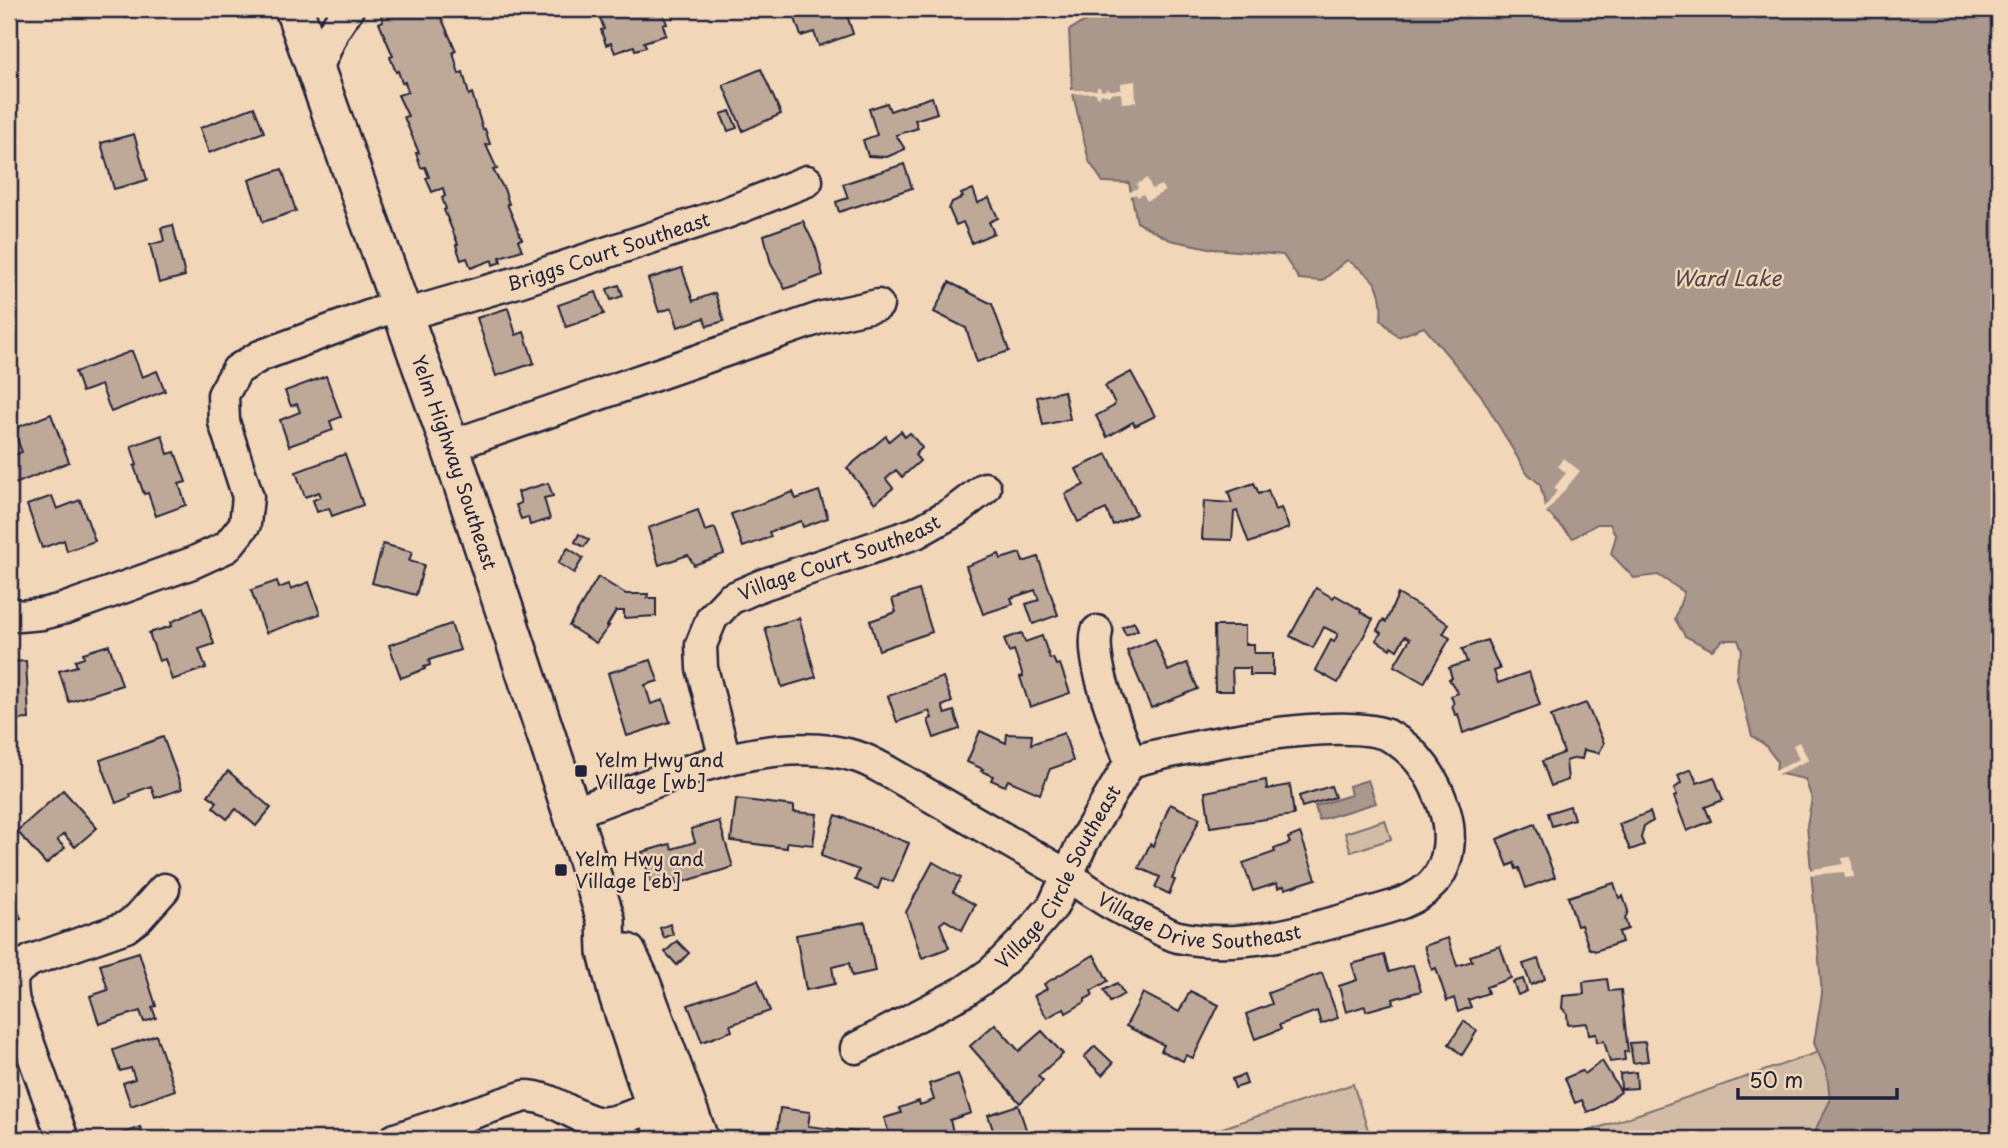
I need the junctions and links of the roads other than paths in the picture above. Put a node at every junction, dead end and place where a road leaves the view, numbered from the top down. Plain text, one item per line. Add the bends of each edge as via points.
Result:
1 (294, 9) edge
2 (348, 9) edge
3 (316, 71) junction
4 (807, 181) dead end
5 (878, 305) dead end
6 (402, 309) junction
7 (450, 446) junction
8 (985, 488) dead end
9 (9, 612) edge
10 (1097, 631) dead end
11 (725, 759) junction
12 (1130, 762) junction
13 (572, 813) junction
14 (1067, 875) junction
15 (164, 889) dead end
16 (606, 920) junction
17 (856, 1048) dead end
18 (661, 1123) edge
19 (63, 1139) edge
20 (395, 1139) edge
21 (699, 1139) edge

1 - 3 main road, Yelm Highway Southeast
2 - 3 street
3 - 6 main road, Yelm Highway Southeast
4 - 6 street, Briggs Court Southeast via 522,281
5 - 7 street via 823,317
6 - 7 main road, Yelm Highway Southeast
6 - 9 street, Briggs Court Southeast via 260,356 237,370 223,395 224,422 248,497 245,524 227,547 66,608 19,616
7 - 13 main road, Yelm Highway Southeast
8 - 11 street, Village Court Southeast via 916,533 762,585 721,608 701,645 702,668
10 - 12 street, Village Circle Southeast via 1094,644 1103,682
11 - 13 street, Village Drive Southeast
11 - 14 street, Village Drive Southeast via 791,748 859,757
12 - 14 street, Village Circle Southeast
12 - 14 street, Village Drive Southeast via 1241,738 1328,730 1389,735 1409,749 1440,795 1449,845 1442,869 1432,884 1392,906 1295,933 1242,941 1175,936 1091,893
13 - 16 main road, Yelm Highway Southeast
14 - 17 street, Village Circle Southeast via 1053,906 992,972
15 - 19 street via 126,927 32,960 18,968 11,982 13,1002
16 - 18 main road, Yelm Highway Southeast via 607,952 617,992
16 - 21 main road, Yelm Highway Southeast via 640,982
18 - 20 street via 597,1122 538,1096 525,1096

